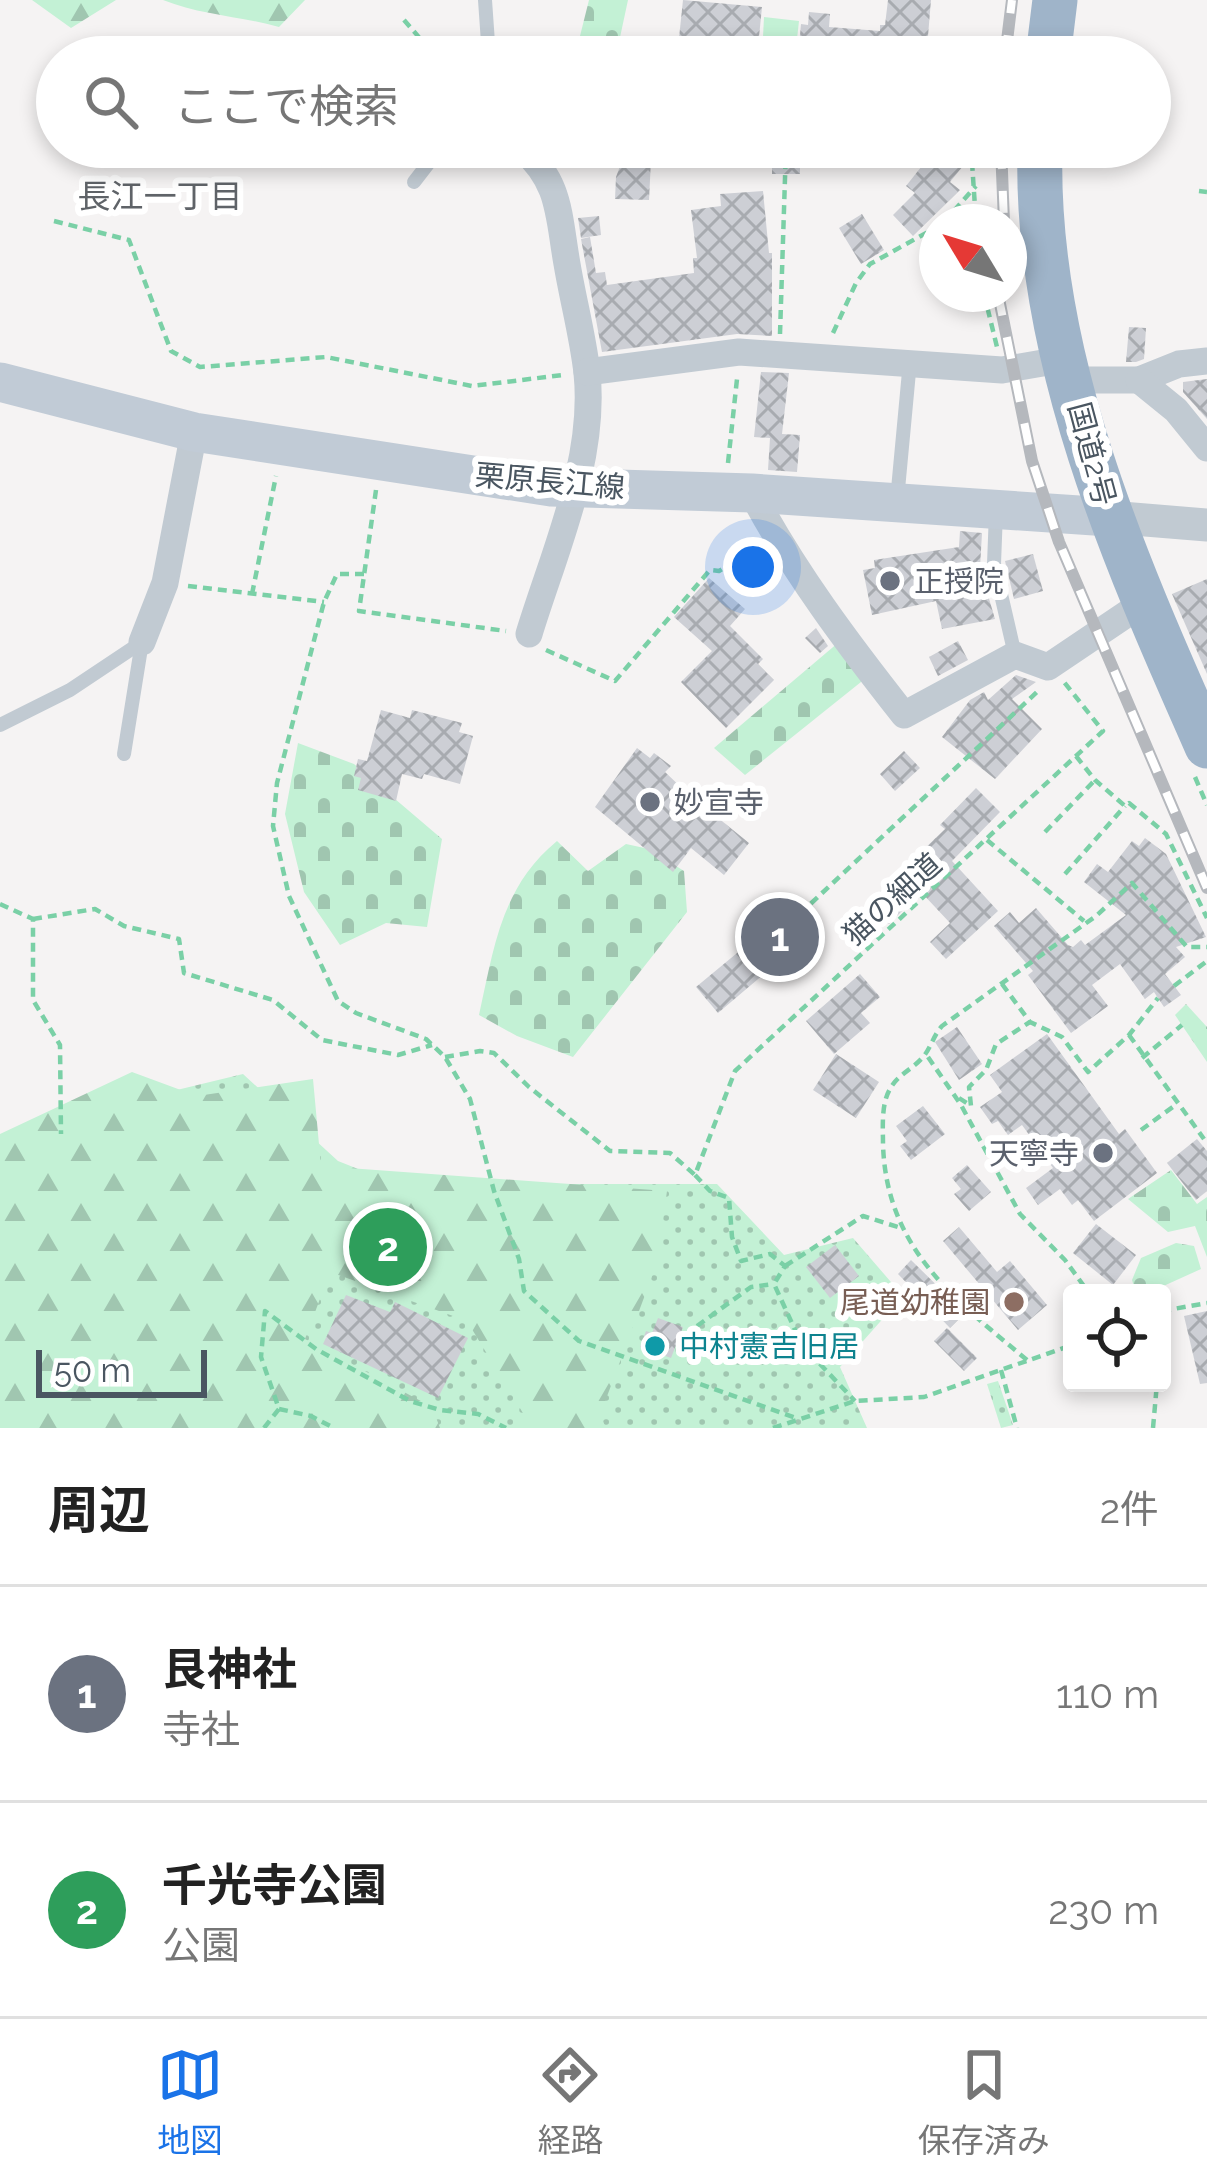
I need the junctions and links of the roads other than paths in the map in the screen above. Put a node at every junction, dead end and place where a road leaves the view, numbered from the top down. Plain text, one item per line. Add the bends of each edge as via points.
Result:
1 (484, 0) edge
2 (1055, 0) edge
3 (488, 36) edge
4 (1051, 36) edge
5 (425, 168) edge
6 (541, 168) edge
7 (1040, 168) edge
8 (414, 182) dead end
9 (910, 361) junction
10 (1207, 361) edge
11 (1069, 369) junction
12 (586, 372) junction
13 (1139, 380) junction
14 (0, 382) edge
15 (194, 431) junction
16 (1207, 448) edge
17 (575, 485) junction
18 (738, 493) junction
19 (896, 505) junction
20 (996, 511) junction
21 (1109, 517) junction
22 (1207, 525) edge
23 (1143, 603) junction
24 (529, 634) dead end
25 (142, 642) junction
26 (1015, 655) junction
27 (0, 725) edge
28 (1207, 746) edge
29 (124, 754) dead end

1 - 3 lane
2 - 4 highway
5 - 8 lane
6 - 12 street
7 - 11 highway, 国道2号 via 1046,280
9 - 11 street
9 - 12 street via 740,352
9 - 19 lane
10 - 13 street
11 - 13 street
11 - 21 highway, 国道2号
12 - 17 street
13 - 16 street
14 - 15 main road, 栗原長江線
15 - 17 main road, 栗原長江線
15 - 25 street via 165,584
17 - 18 main road, 栗原長江線
17 - 24 street
18 - 19 main road, 栗原長江線
18 - 26 street via 904,715
19 - 20 main road, 栗原長江線
20 - 21 main road, 栗原長江線
20 - 26 lane via 994,564
21 - 22 street
21 - 23 highway, 国道2号
23 - 26 street via 1052,670
23 - 28 highway, 国道2号
25 - 27 lane
25 - 29 lane

